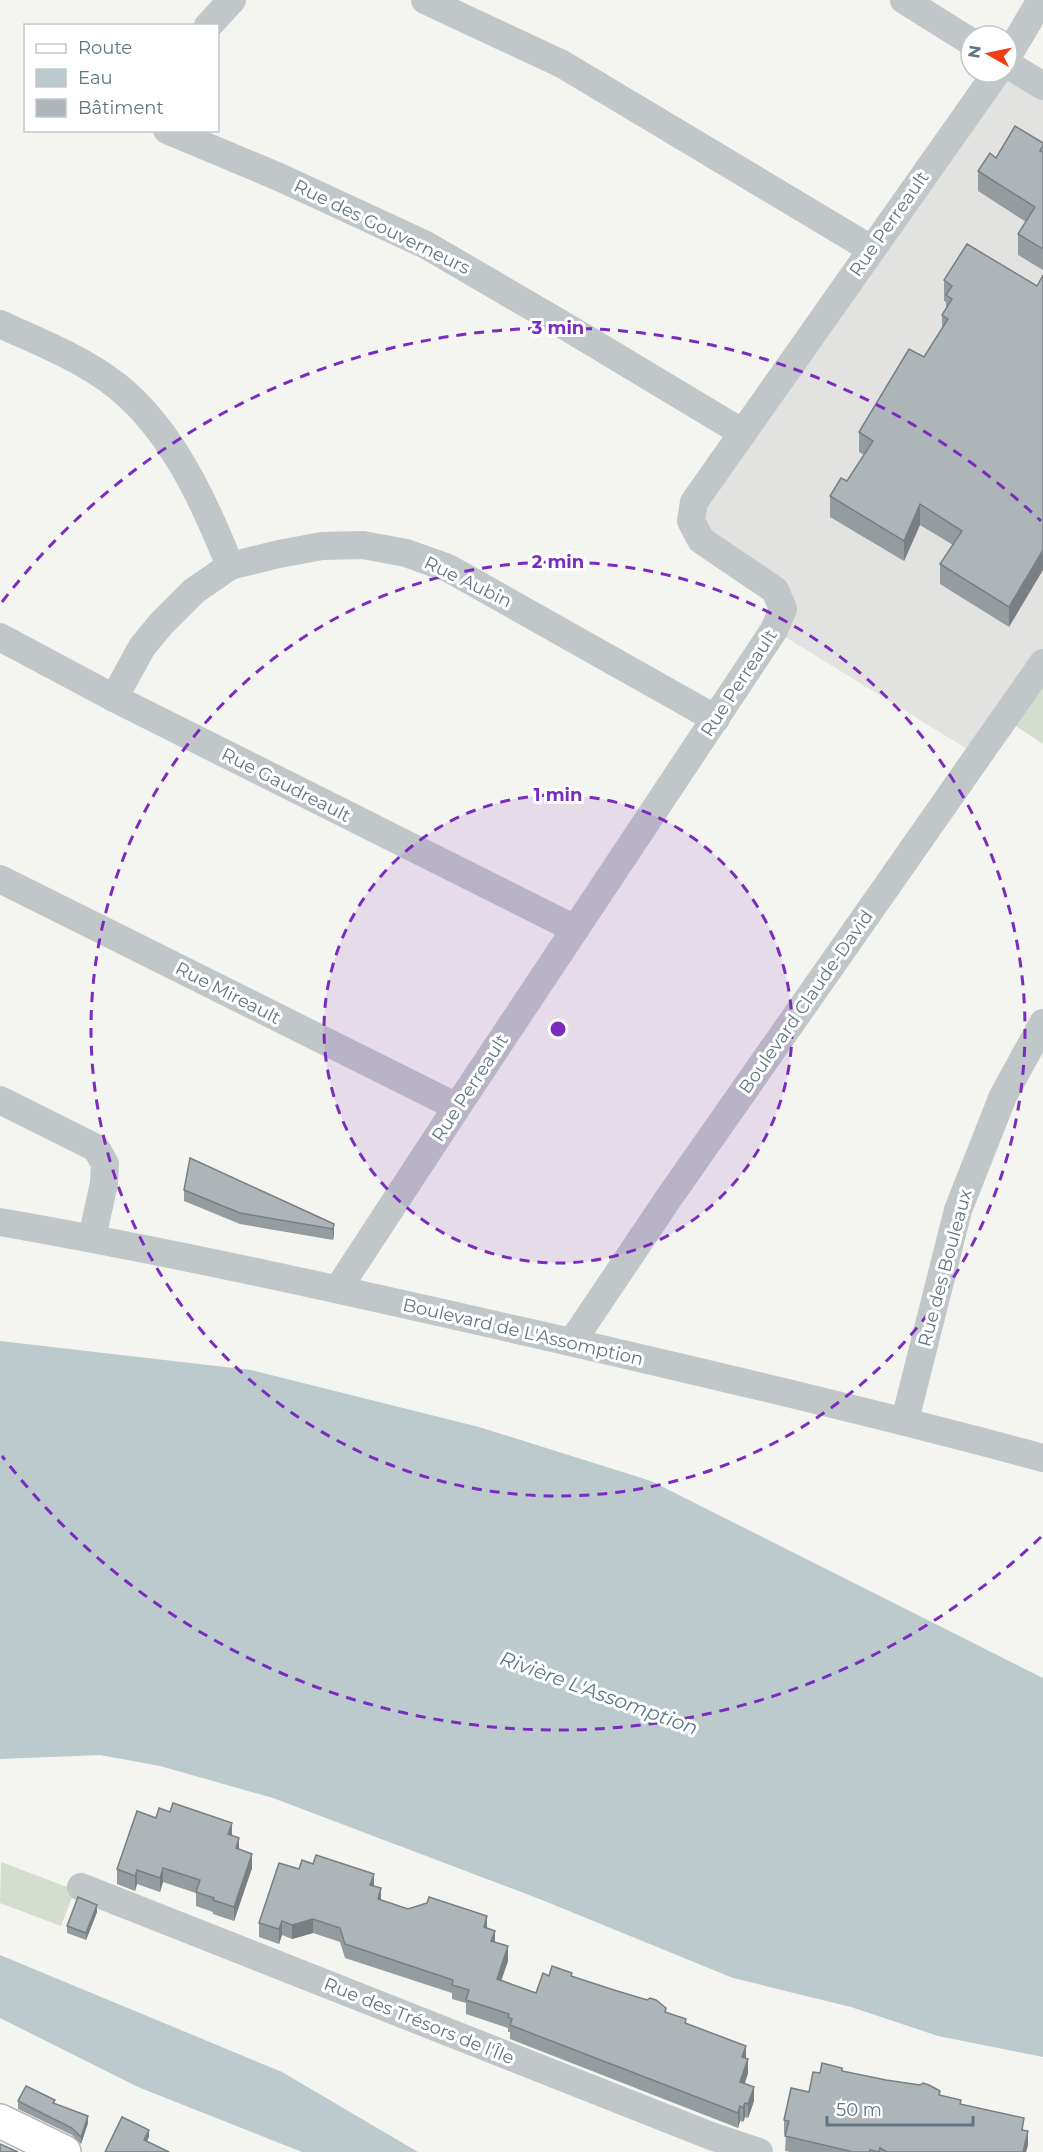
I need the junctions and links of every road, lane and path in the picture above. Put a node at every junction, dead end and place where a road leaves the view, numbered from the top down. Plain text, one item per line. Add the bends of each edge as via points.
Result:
1 (232, 0) edge
2 (425, 0) edge
3 (904, 0) edge
4 (1041, 0) edge
5 (210, 24) edge
6 (959, 34) edge
7 (1019, 37) edge
8 (1019, 71) edge
9 (988, 84) edge
10 (1043, 86) edge
11 (172, 132) edge
12 (871, 249) junction
13 (0, 324) edge
14 (742, 433) junction
15 (230, 566) junction
16 (0, 637) edge
17 (1043, 663) edge
18 (114, 698) junction
19 (716, 719) junction
20 (0, 879) edge
21 (575, 929) junction
22 (1043, 1023) edge
23 (0, 1100) edge
24 (457, 1107) junction
25 (0, 1222) edge
26 (92, 1238) junction
27 (338, 1289) junction
28 (572, 1342) junction
29 (905, 1420) junction
30 (1043, 1458) edge
31 (81, 1887) dead end
32 (0, 2121) edge
33 (64, 2152) edge
34 (759, 2152) edge

1 - 5 street
2 - 12 street via 562,64
3 - 6 street
4 - 7 street
8 - 10 street
9 - 12 street, Rue Perreault
11 - 14 street, Rue des Gouverneurs via 426,245
12 - 14 street, Rue Perreault
13 - 15 street via 73,359 117,386 149,418 188,472
14 - 19 street, Rue Perreault via 694,502 691,521 700,540 775,590 783,609 774,630
15 - 18 street, Rue Aubin via 194,591 161,624 142,647
15 - 19 street, Rue Aubin via 322,546 363,545 406,553 458,573
16 - 18 street, Rue Gaudreault
17 - 28 street, Boulevard Claude-David
18 - 21 street, Rue Gaudreault
19 - 21 street, Rue Perreault
20 - 24 street, Rue Mireault
21 - 24 street, Rue Perreault
22 - 29 street, Rue des Bouleaux via 1003,1096 958,1210
23 - 26 street via 96,1148 105,1164
24 - 27 street, Rue Perreault
25 - 26 street, Boulevard de L'Assomption
26 - 27 street, Boulevard de L'Assomption
27 - 28 street, Boulevard de L'Assomption
28 - 29 street, Boulevard de L'Assomption
29 - 30 street, Boulevard de L'Assomption
31 - 34 street, Rue des Trésors de l'Île
32 - 33 main road

